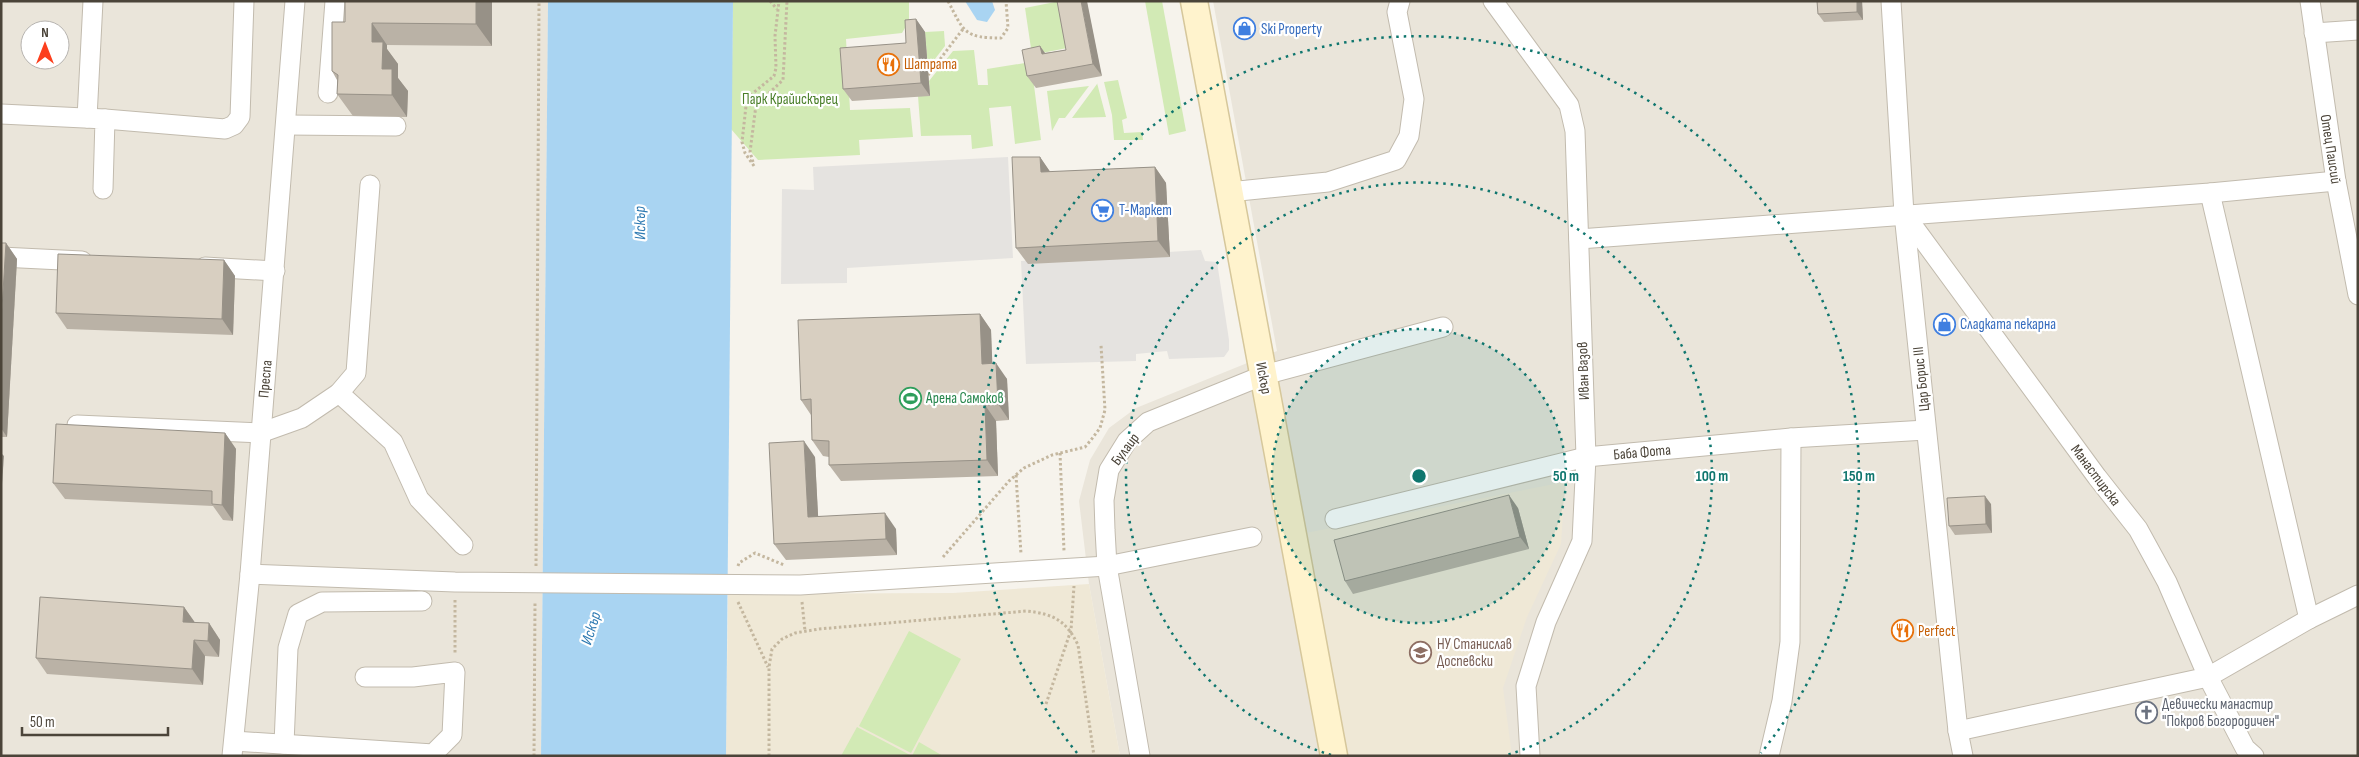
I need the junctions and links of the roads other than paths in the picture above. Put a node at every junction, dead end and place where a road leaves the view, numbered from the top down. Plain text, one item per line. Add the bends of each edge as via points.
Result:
1 (93, 1) edge
2 (244, 1) edge
3 (295, 1) edge
4 (335, 1) edge
5 (1194, 1) edge
6 (1400, 1) edge
7 (1493, 1) edge
8 (1891, 1) edge
9 (2310, 1) edge
10 (2358, 30) edge
11 (2314, 33) junction
12 (328, 93) dead end
13 (1, 114) edge
14 (96, 119) junction
15 (286, 124) junction
16 (396, 126) dead end
17 (2336, 181) junction
18 (370, 185) dead end
19 (103, 189) dead end
20 (1229, 192) junction
21 (2210, 193) junction
22 (1904, 214) junction
23 (1579, 239) junction
24 (1, 257) edge
25 (102, 262) edge
26 (188, 266) edge
27 (275, 271) junction
28 (2358, 295) edge
29 (1443, 327) dead end
30 (1264, 375) junction
31 (338, 393) junction
32 (77, 425) edge
33 (1926, 430) junction
34 (260, 433) junction
35 (1791, 438) junction
36 (1586, 458) junction
37 (1335, 519) dead end
38 (1252, 537) dead end
39 (463, 545) dead end
40 (1107, 566) junction
41 (250, 574) junction
42 (2358, 594) edge
43 (422, 601) dead end
44 (2310, 619) junction
45 (365, 677) dead end
46 (2208, 677) junction
47 (1958, 731) junction
48 (284, 744) junction
49 (233, 748) edge
50 (432, 755) edge
51 (1140, 756) edge
52 (1334, 756) edge
53 (1530, 756) edge
54 (1769, 756) edge
55 (1964, 756) edge
56 (2254, 756) edge

1 - 14 street
2 - 14 street via 240,117 234,124 225,129
3 - 15 street, Преспа
4 - 12 street
5 - 20 main road, Искър
6 - 20 street via 1397,12 1414,100 1409,136 1396,160 1328,182
7 - 23 street, Иван Вазов via 1569,105 1576,131
8 - 22 street, Цар Борис III
9 - 11 street, Отец Паисий
10 - 11 street
11 - 17 street, Отец Паисий
13 - 14 street
14 - 19 street
15 - 16 street
15 - 27 street, Преспа
17 - 21 street
17 - 28 street, Отец Паисий
18 - 31 street via 356,373
20 - 30 main road, Искър
21 - 22 street
21 - 44 street
22 - 23 street
22 - 33 street, Цар Борис III
22 - 46 street, Манастирска via 2138,529 2167,582
23 - 36 street, Иван Вазов
24 - 25 street
26 - 27 street
27 - 34 street, Преспа
29 - 30 street, Булаир
30 - 40 street, Булаир via 1148,422 1127,441 1109,470 1104,500
30 - 52 main road, Искър
31 - 34 street via 302,418
31 - 39 street via 393,442 419,500
32 - 34 street
33 - 35 street, Баба Фота
33 - 47 street, Цар Борис III
34 - 41 street, Преспа
35 - 36 street, Баба Фота
35 - 54 street via 1790,642 1782,701
36 - 37 street, Баба Фота
36 - 53 street, Иван Вазов via 1582,541 1546,622 1526,686
38 - 40 street
40 - 41 street via 800,585 455,582
40 - 51 street, Булаир
41 - 49 street, Преспа
42 - 44 street
43 - 48 street via 322,602 298,614 288,648
44 - 46 street
45 - 50 street via 413,677 455,672 452,735
46 - 47 street
46 - 56 street, Манастирска via 2245,748
47 - 55 street, Цар Борис III
48 - 49 street
48 - 50 street

